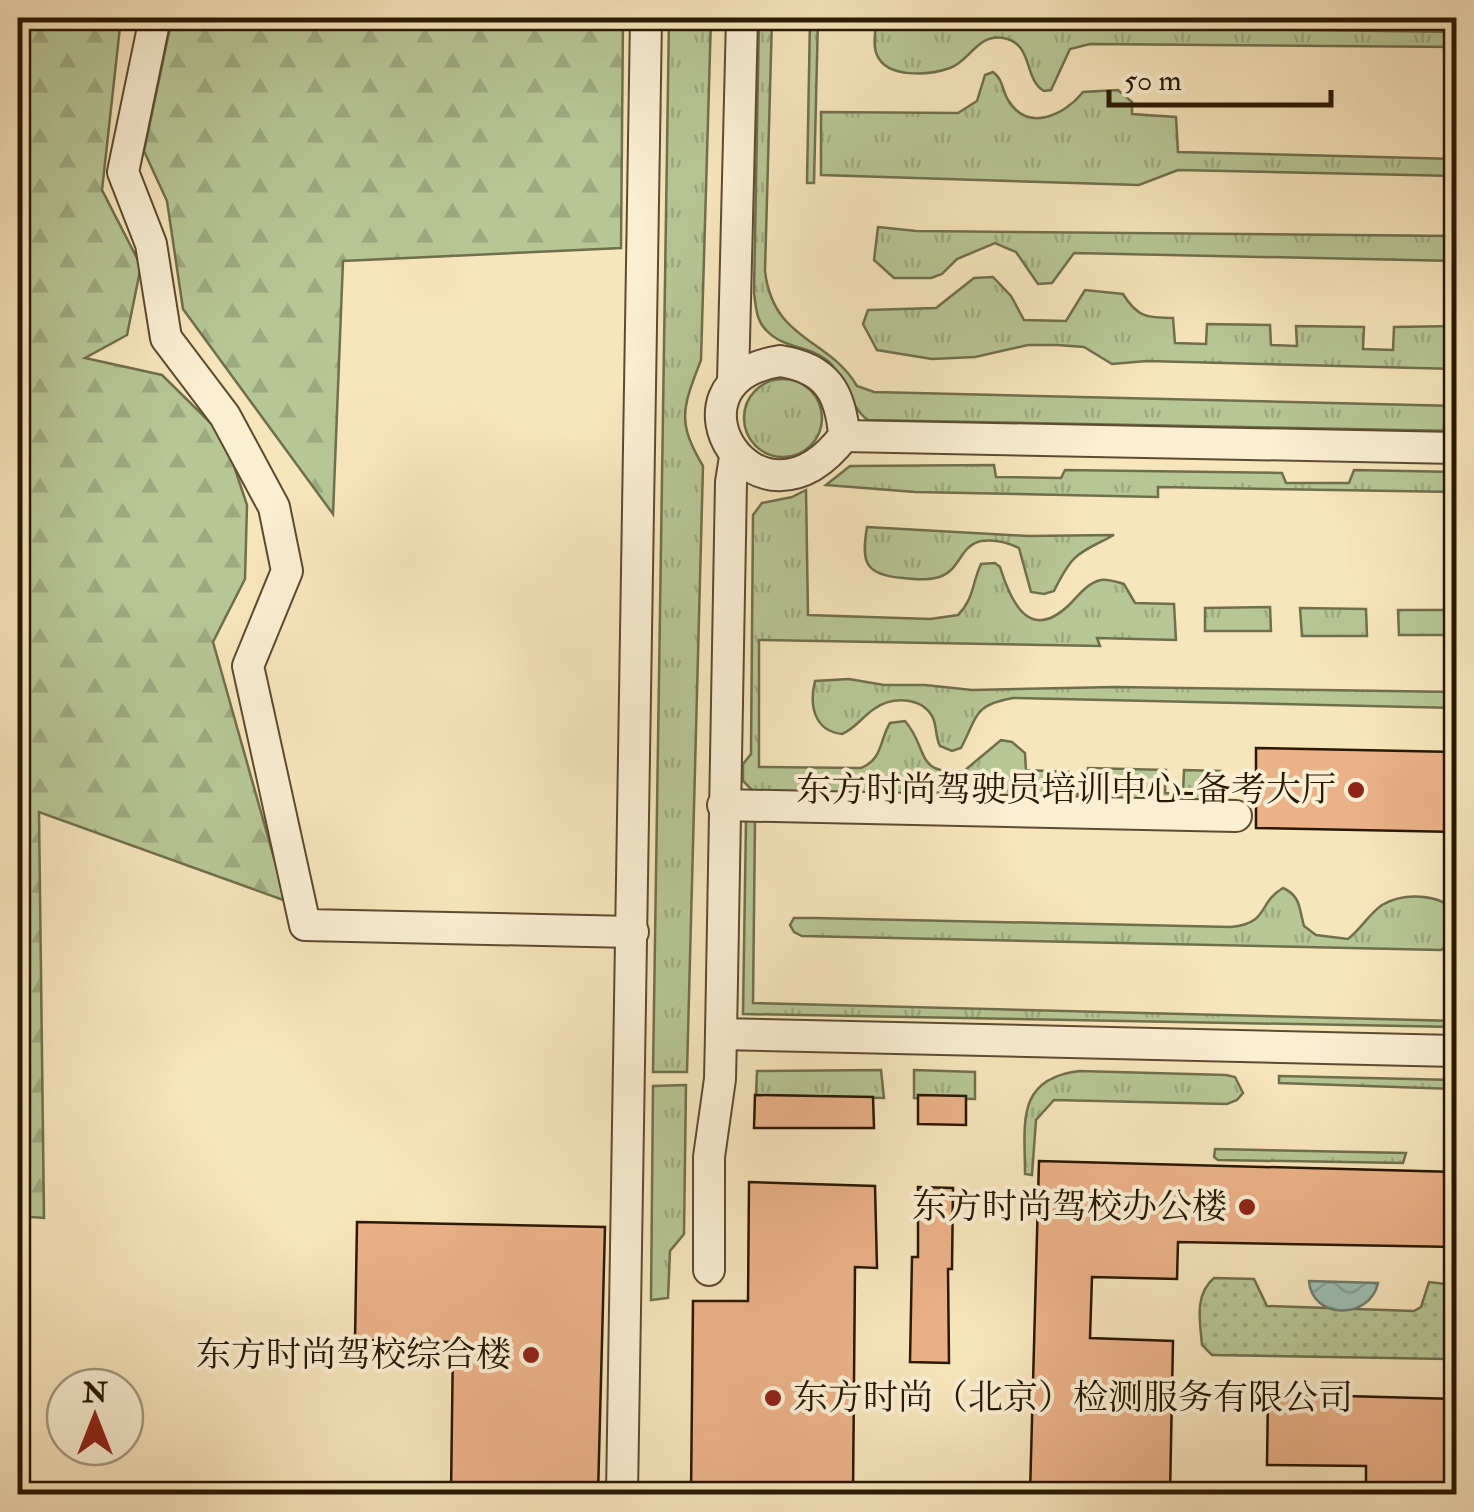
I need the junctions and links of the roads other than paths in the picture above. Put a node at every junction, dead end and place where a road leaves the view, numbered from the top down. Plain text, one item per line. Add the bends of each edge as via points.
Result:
1 (154, 18) edge
2 (646, 18) edge
3 (742, 18) edge
4 (733, 382) junction
5 (844, 436) junction
6 (1456, 448) edge
7 (734, 457) junction
8 (723, 805) junction
9 (1236, 816) dead end
10 (632, 932) junction
11 (721, 1034) junction
12 (1456, 1050) edge
13 (708, 1270) dead end
14 (622, 1494) edge

1 - 10 street via 123,172 151,244 166,338 225,416 274,507 287,571 248,666 305,925
2 - 10 street
3 - 4 street
4 - 5 street via 758,365 800,364 832,388
4 - 7 street via 718,422
5 - 6 street
5 - 7 street via 816,465 782,476 760,473
7 - 8 street
8 - 9 street
8 - 11 street
10 - 14 street
11 - 12 street
11 - 13 street via 709,1157

